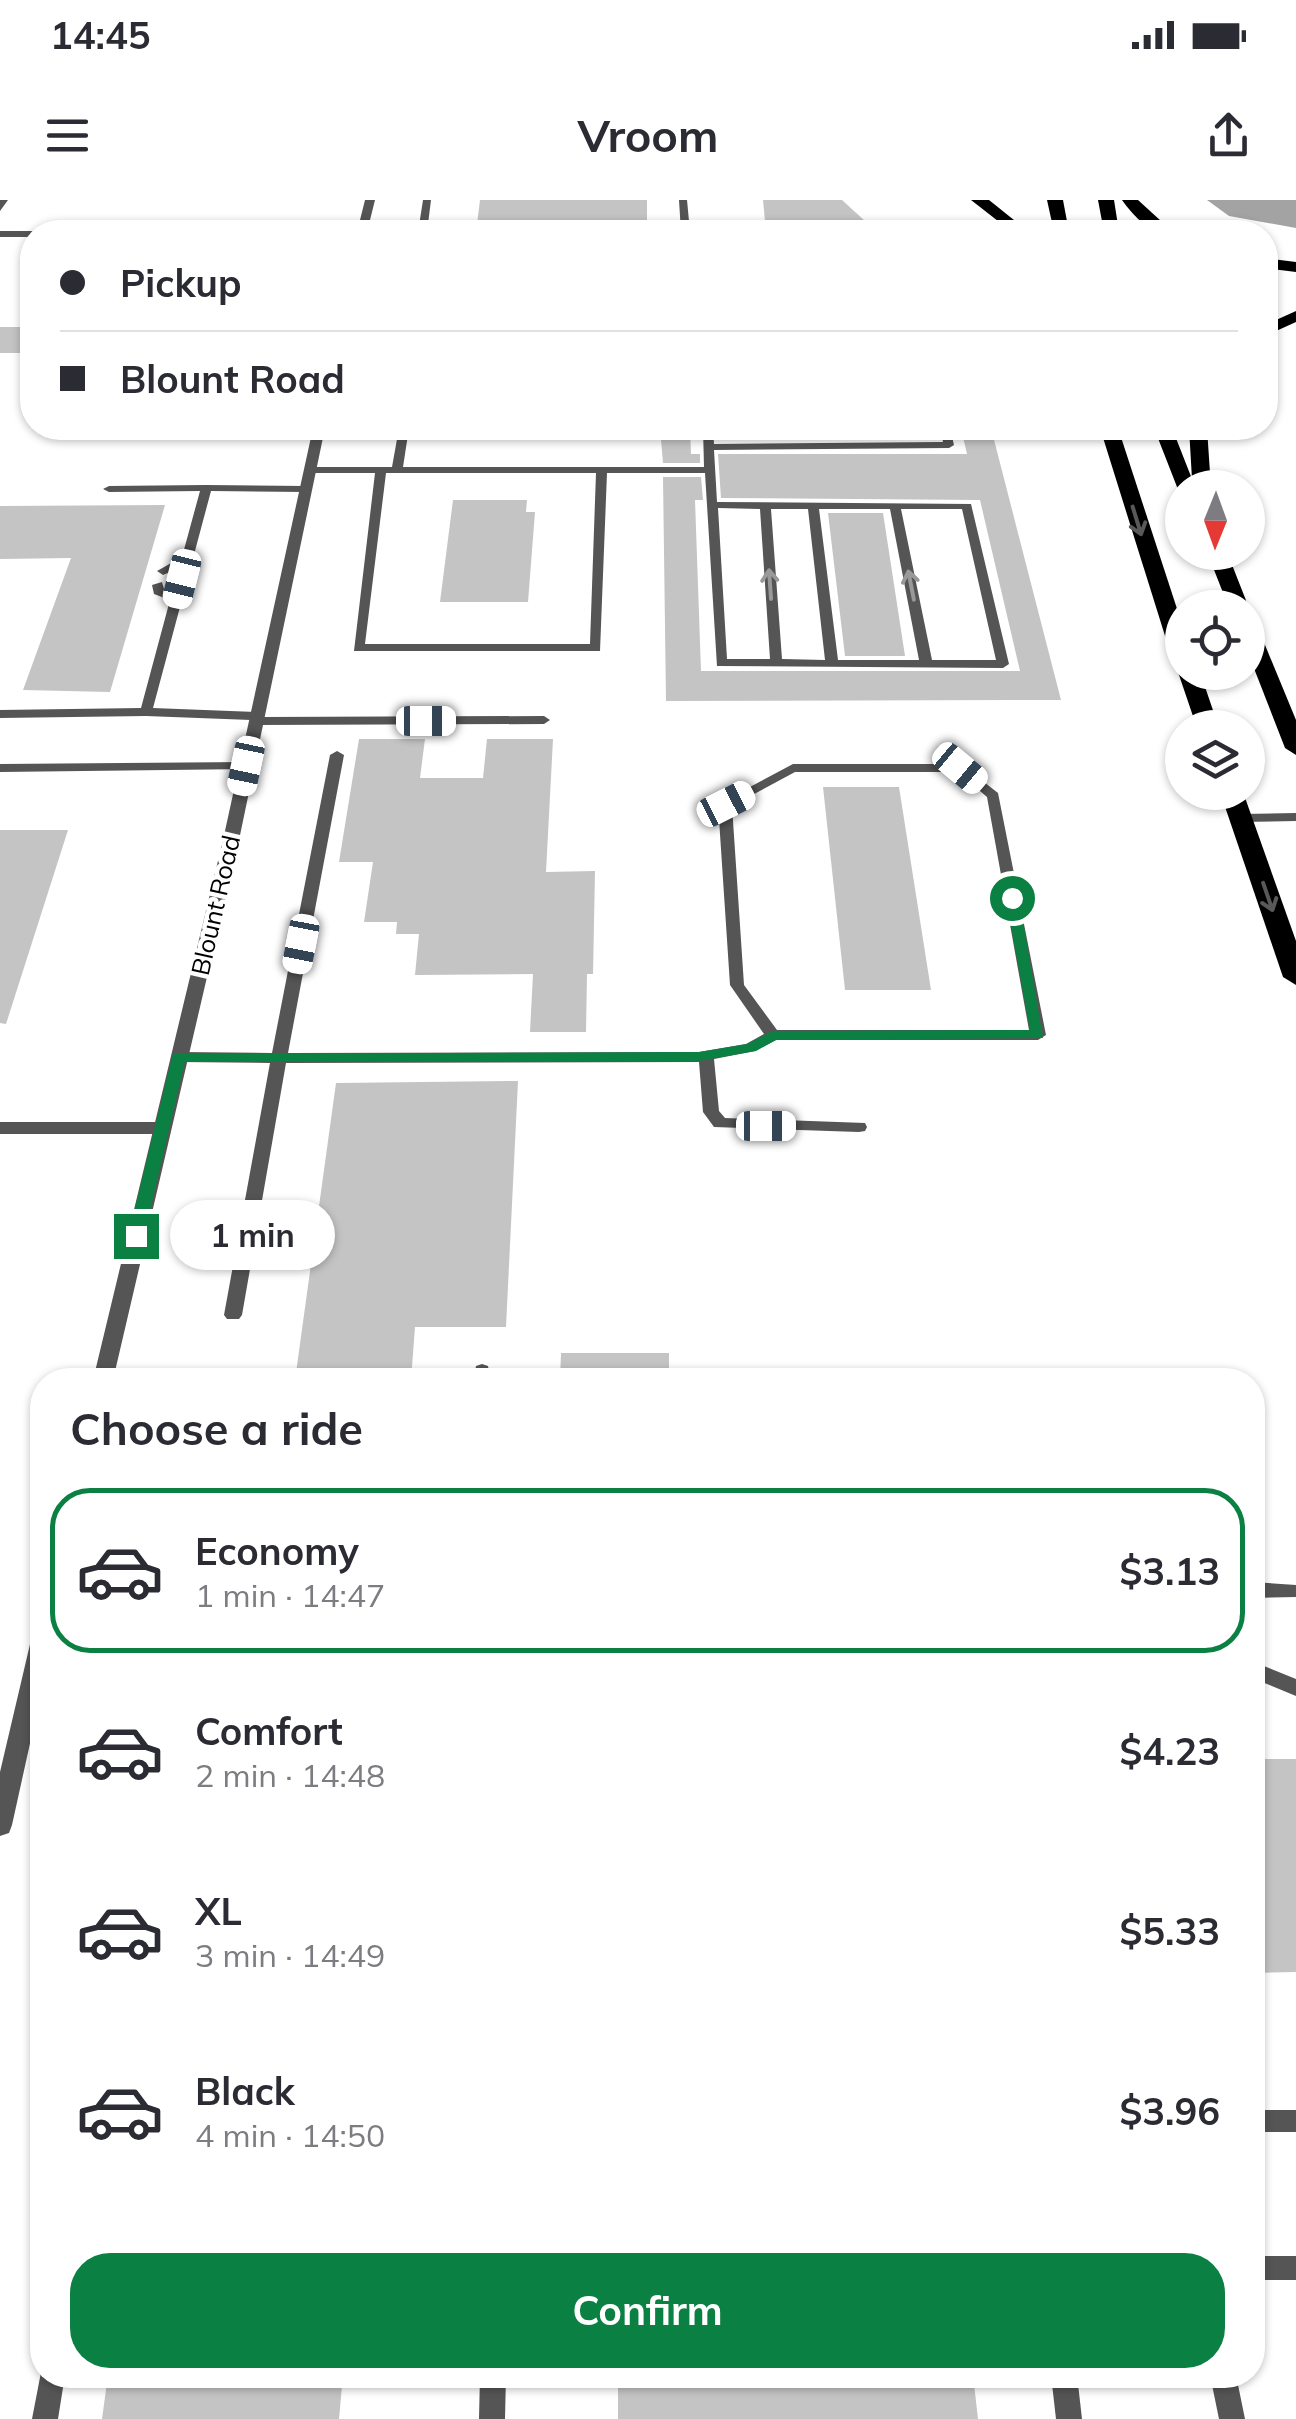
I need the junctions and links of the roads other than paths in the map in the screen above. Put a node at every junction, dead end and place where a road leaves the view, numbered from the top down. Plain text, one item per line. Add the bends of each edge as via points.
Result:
1 (4, 200) edge
2 (979, 200) edge
3 (1130, 200) edge
4 (0, 208) edge
5 (1005, 220) edge
6 (1149, 220) edge
7 (316, 440) edge
8 (402, 440) edge
9 (709, 440) edge
10 (761, 440) edge
11 (803, 440) edge
12 (885, 440) edge
13 (948, 440) edge
14 (1113, 440) edge
15 (1167, 440) edge
16 (1199, 440) edge
17 (762, 446) junction
18 (804, 446) junction
19 (886, 446) junction
20 (710, 447) junction
21 (310, 470) junction
22 (381, 470) junction
23 (397, 470) junction
24 (602, 470) junction
25 (710, 470) junction
26 (1179, 470) edge
27 (1201, 470) edge
28 (206, 488) junction
29 (109, 489) dead end
30 (306, 490) junction
31 (712, 505) junction
32 (765, 506) junction
33 (813, 506) junction
34 (895, 506) junction
35 (187, 560) junction
36 (163, 571) dead end
37 (158, 585) dead end
38 (177, 598) junction
39 (1165, 602) edge
40 (776, 663) junction
41 (832, 663) junction
42 (926, 663) junction
43 (1265, 670) edge
44 (146, 712) junction
45 (0, 714) edge
46 (257, 718) junction
47 (544, 720) dead end
48 (1296, 748) edge
49 (337, 755) dead end
50 (246, 766) junction
51 (0, 768) edge
52 (1237, 810) edge
53 (1240, 818) junction
54 (1296, 818) edge
55 (1296, 977) edge
56 (773, 1035) junction
57 (706, 1056) junction
58 (178, 1057) junction
59 (279, 1058) junction
60 (859, 1127) dead end
61 (0, 1128) edge
62 (161, 1128) junction
63 (233, 1315) dead end
64 (106, 1368) edge
65 (1265, 1590) edge
66 (1290, 1591) dead end
67 (1265, 1674) edge
68 (1296, 1688) edge
69 (30, 1695) edge
70 (8, 1758) edge
71 (0, 1825) edge
72 (1265, 2121) edge
73 (1296, 2121) edge
74 (1265, 2268) edge
75 (1296, 2268) edge
76 (50, 2388) edge
77 (493, 2388) edge
78 (1066, 2388) edge
79 (1226, 2388) edge
80 (45, 2419) edge
81 (492, 2419) edge
82 (1070, 2419) edge
83 (1232, 2419) edge

1 - 4 lane
2 - 5 highway
3 - 6 highway
7 - 21 street, Blount Road
8 - 23 lane
9 - 20 lane
10 - 17 lane
11 - 18 lane
12 - 19 lane
13 - 19 lane via 949,446
14 -> 39 highway
15 - 26 highway
16 - 27 highway
17 - 18 lane
17 - 20 lane
18 - 19 lane
20 - 25 lane
21 - 22 lane
21 - 30 street, Blount Road
22 - 23 lane
22 - 24 lane via 358,648 596,648
23 - 24 lane
24 - 25 lane
25 - 31 lane
28 - 29 lane
28 - 30 lane
28 - 35 lane
30 - 46 street, Blount Road
31 - 32 lane
31 - 40 lane via 722,663
32 - 33 lane
40 -> 32 lane
33 - 34 lane
33 - 41 lane
42 -> 34 lane
34 - 42 lane via 967,506 1003,664
35 - 36 lane
35 - 38 lane
37 - 38 lane
38 - 44 lane
40 - 41 lane
41 - 42 lane
43 - 48 highway
44 - 45 lane
44 - 46 lane
46 - 47 lane
46 - 50 street, Blount Road
49 - 59 lane
50 - 51 lane
50 - 58 street, Blount Road
52 - 53 highway
53 - 54 lane
53 -> 55 highway
56 - 56 lane via 1038,1035 993,796 960,768 793,768 726,804 737,985
56 - 57 lane via 750,1048
57 - 59 lane
57 - 60 lane via 711,1112 720,1123
58 - 59 lane
58 - 62 street, Blount Road
59 - 63 lane
61 - 62 street
62 - 64 street, Blount Road
65 - 66 lane
67 - 68 lane
69 - 70 street
70 - 71 street
72 - 73 lane
74 - 75 lane
76 - 80 lane
77 - 81 lane
78 - 82 lane
79 - 83 lane

